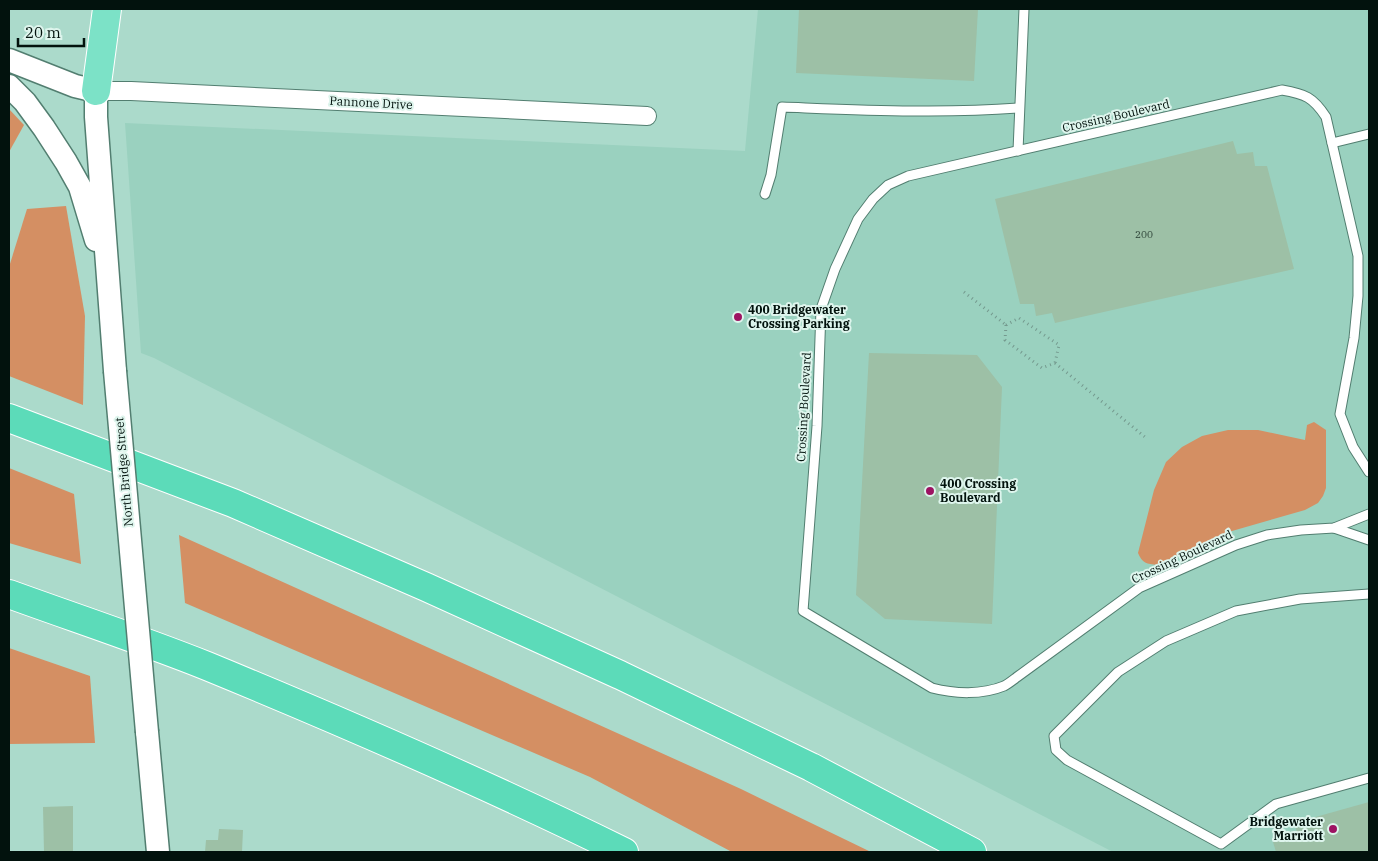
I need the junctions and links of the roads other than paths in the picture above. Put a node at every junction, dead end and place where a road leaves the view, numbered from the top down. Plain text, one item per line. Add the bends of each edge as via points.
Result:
1 (107, 9) edge
2 (1024, 9) edge
3 (9, 60) edge
4 (9, 86) edge
5 (96, 91) junction
6 (1019, 108) junction
7 (646, 116) dead end
8 (1369, 134) edge
9 (1332, 143) junction
10 (1018, 151) junction
11 (765, 194) dead end
12 (107, 273) junction
13 (9, 418) edge
14 (1369, 472) edge
15 (1369, 514) edge
16 (1334, 528) junction
17 (1369, 540) edge
18 (9, 594) edge
19 (1369, 594) edge
20 (1369, 778) edge
21 (158, 852) edge
22 (624, 852) edge
23 (972, 852) edge

1 - 5 highway
2 - 6 lane
3 - 5 street
4 - 12 street via 44,128 80,187
5 - 7 street, Pannone Drive
5 - 12 street, North Bridge Street
6 - 10 lane
6 - 11 lane via 966,112 782,107
8 - 9 lane
9 - 10 lane, Crossing Boulevard via 1326,117 1318,105 1310,97 1282,90
9 - 14 lane, Crossing Boulevard via 1358,256 1354,338 1340,414 1353,447
10 - 16 lane, Crossing Boulevard via 908,176 888,185 858,219 821,309 817,426 804,611 932,688 969,693 1004,686 1139,588 1236,545 1267,535
12 - 21 street, North Bridge Street, bridge
13 - 23 highway via 233,503 444,595 803,763
15 - 16 lane, Crossing Boulevard
16 - 17 lane, Crossing Boulevard
18 - 22 highway via 206,666 428,761
19 - 20 lane via 1300,599 1236,611 1166,641 1118,672 1054,736 1056,750 1067,760 1221,844 1276,804

